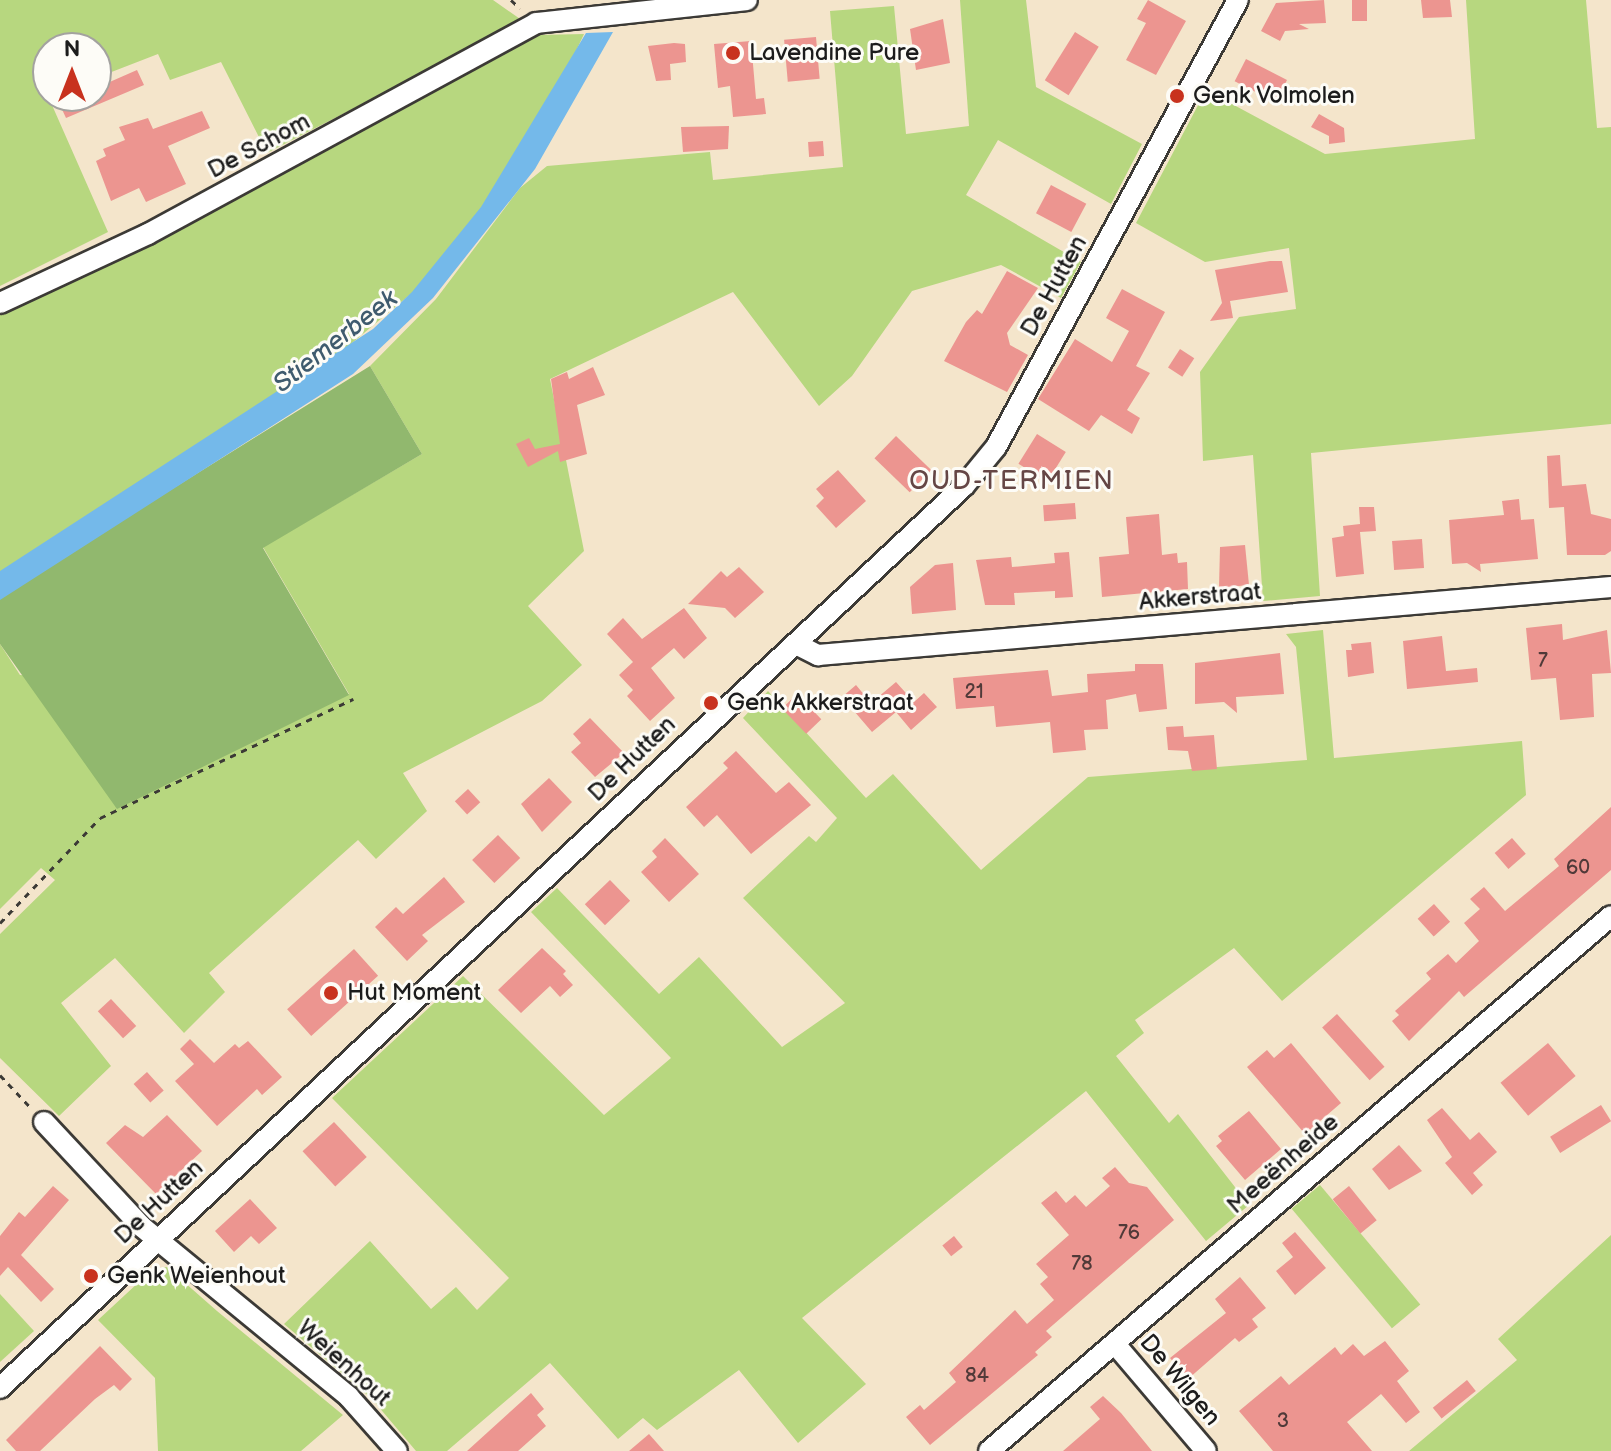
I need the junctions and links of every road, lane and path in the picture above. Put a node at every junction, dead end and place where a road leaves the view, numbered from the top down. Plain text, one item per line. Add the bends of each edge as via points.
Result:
1 (747, 0) edge
2 (1238, 0) edge
3 (683, 3) edge
4 (0, 303) edge
5 (1611, 587) edge
6 (796, 644) junction
7 (353, 699) dead end
8 (1611, 916) edge
9 (0, 923) edge
10 (0, 1075) edge
11 (44, 1122) joint
12 (157, 1239) junction
13 (1115, 1344) junction
14 (0, 1388) edge
15 (397, 1451) edge
16 (989, 1451) edge
17 (1206, 1451) edge

1 - 3 street
2 - 6 street, De Hutten via 996,447 964,486
3 - 4 street, De Schom via 536,23 148,234
5 - 6 street, Akkerstraat via 818,655
6 - 12 street, De Hutten
7 - 9 path via 100,818
8 - 13 street, Meeënheide
10 - 11 path
11 - 12 street, Weienhout
12 - 14 street, De Hutten
12 - 15 street, Weienhout via 349,1397
13 - 16 street, Meeënheide
13 - 17 street, De Wilgen

